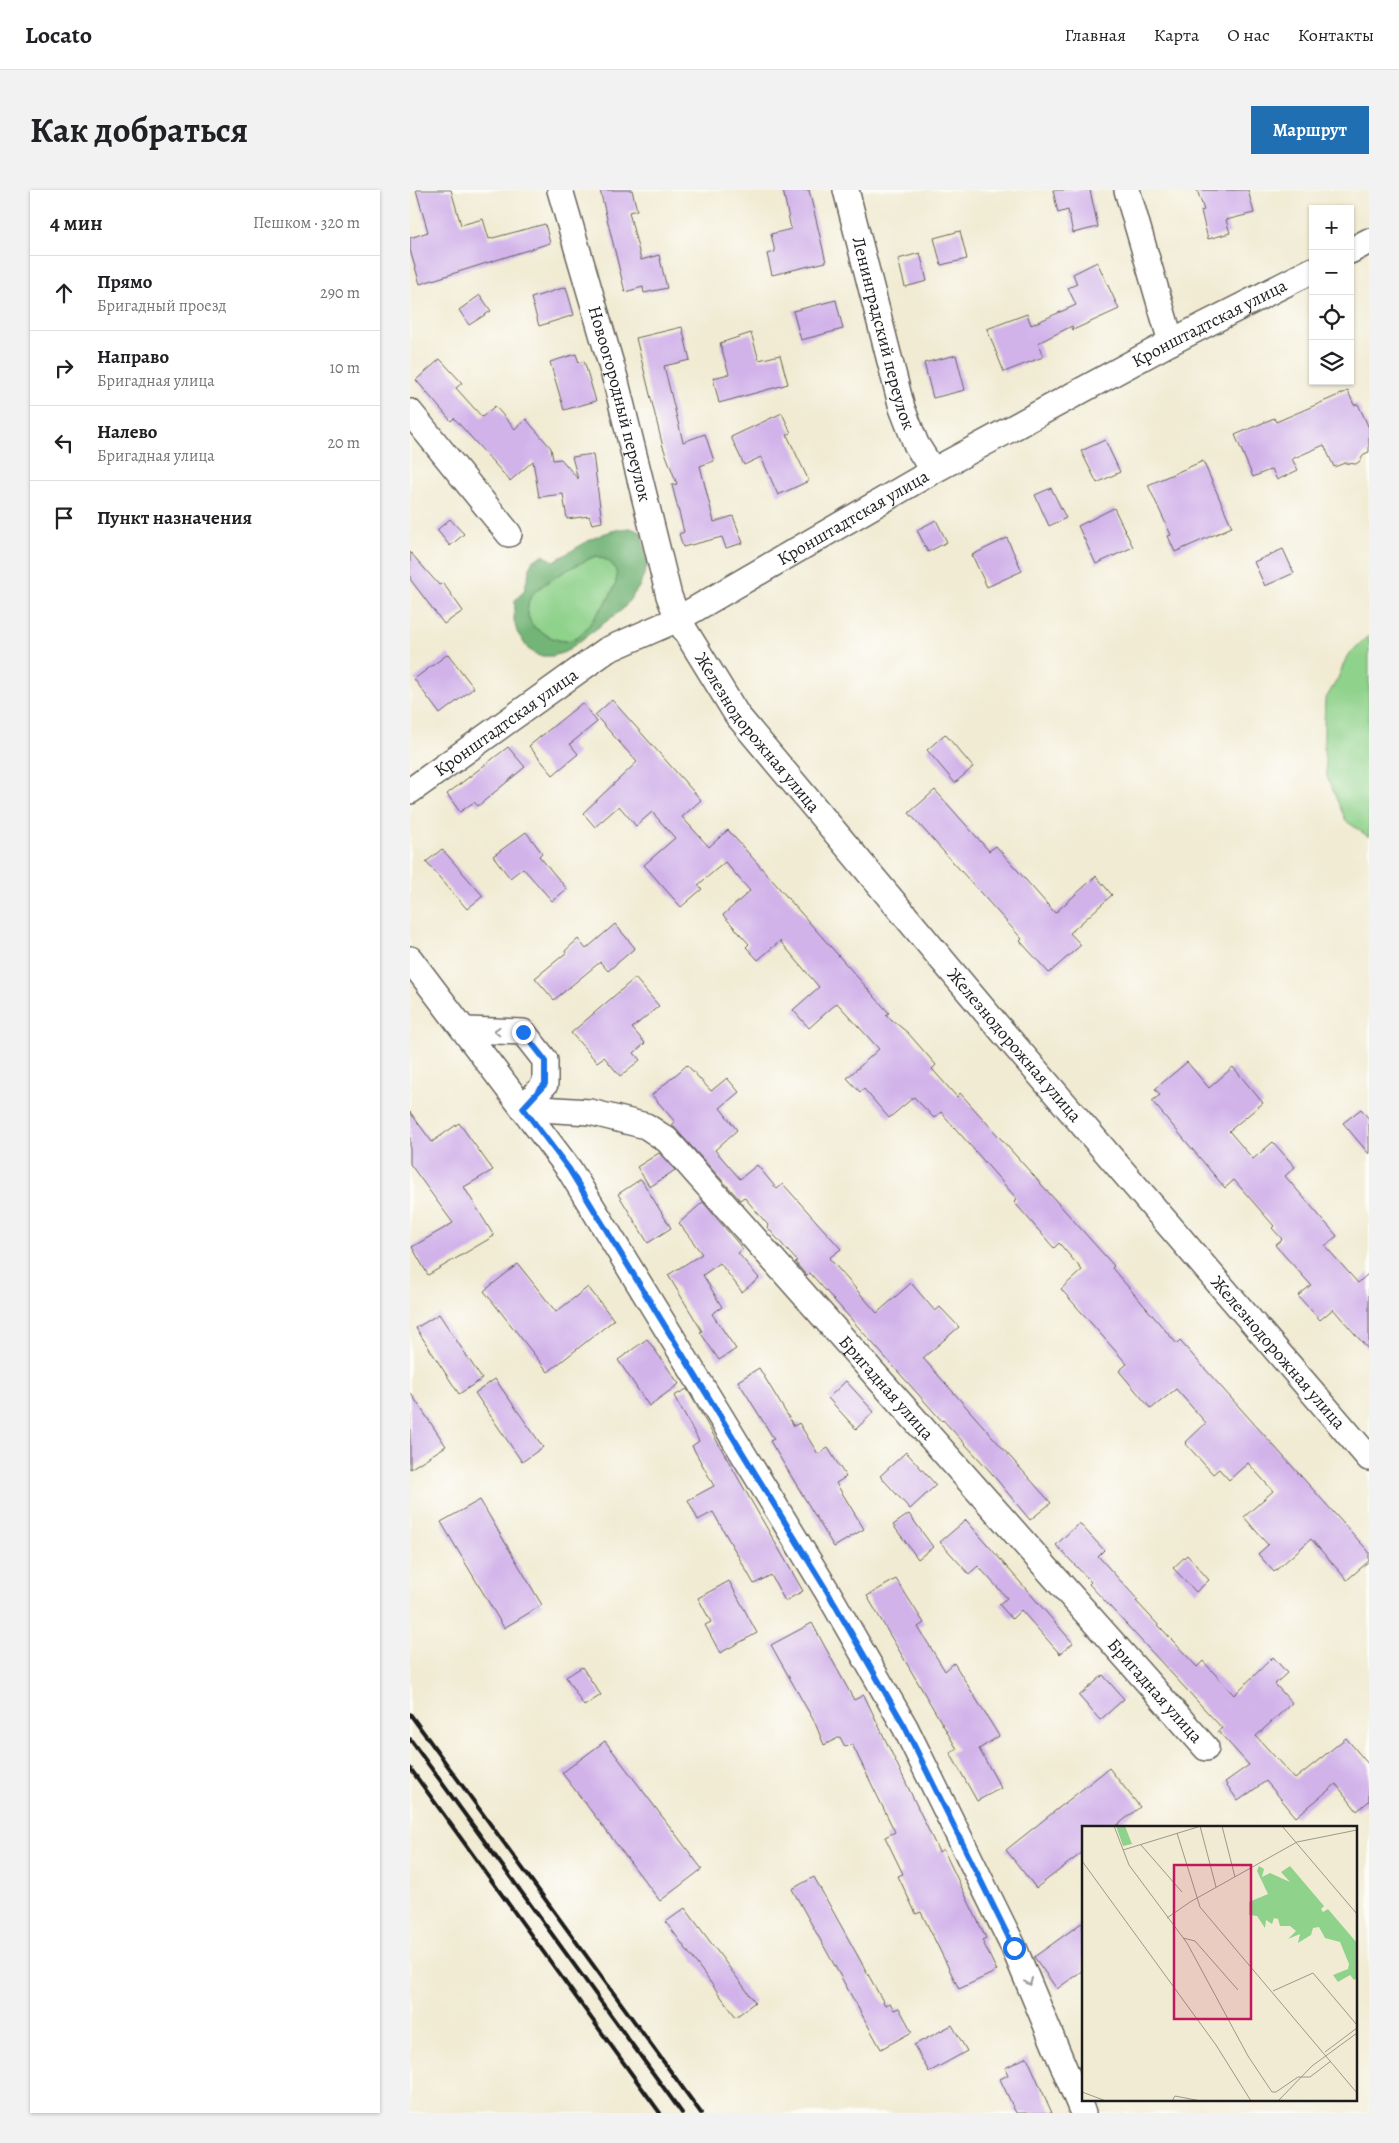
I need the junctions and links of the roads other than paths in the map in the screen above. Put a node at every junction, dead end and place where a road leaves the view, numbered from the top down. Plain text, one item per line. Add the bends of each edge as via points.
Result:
1 (560, 190) edge
2 (846, 190) edge
3 (1127, 190) edge
4 (1369, 242) edge
5 (1352, 250) edge
6 (1309, 272) edge
7 (1171, 342) junction
8 (410, 412) edge
9 (933, 471) junction
10 (509, 534) dead end
11 (678, 619) junction
12 (410, 791) edge
13 (410, 959) edge
14 (466, 1030) junction
15 (523, 1108) junction
16 (1369, 1458) edge
17 (1206, 1748) dead end
18 (1083, 2113) edge

1 - 11 street, Новоогородный переулок via 615,378 669,596
2 - 9 street, Ленинградский переулок via 902,408 916,444
3 - 7 street
4 - 5 street
6 - 7 street, Кронштадтская улица
7 - 9 street, Кронштадтская улица
8 - 10 street
9 - 11 street, Кронштадтская улица
11 - 12 street, Кронштадтская улица via 607,650
11 - 16 street, Железнодорожная улица via 738,715 990,1017
13 - 14 street
14 - 15 street
15 -> 14 street via 545,1084 545,1060 523,1032
15 - 17 street, Бригадная улица via 590,1112 646,1126 667,1140
15 -> 18 street via 569,1169 827,1591 905,1727 1014,1948

